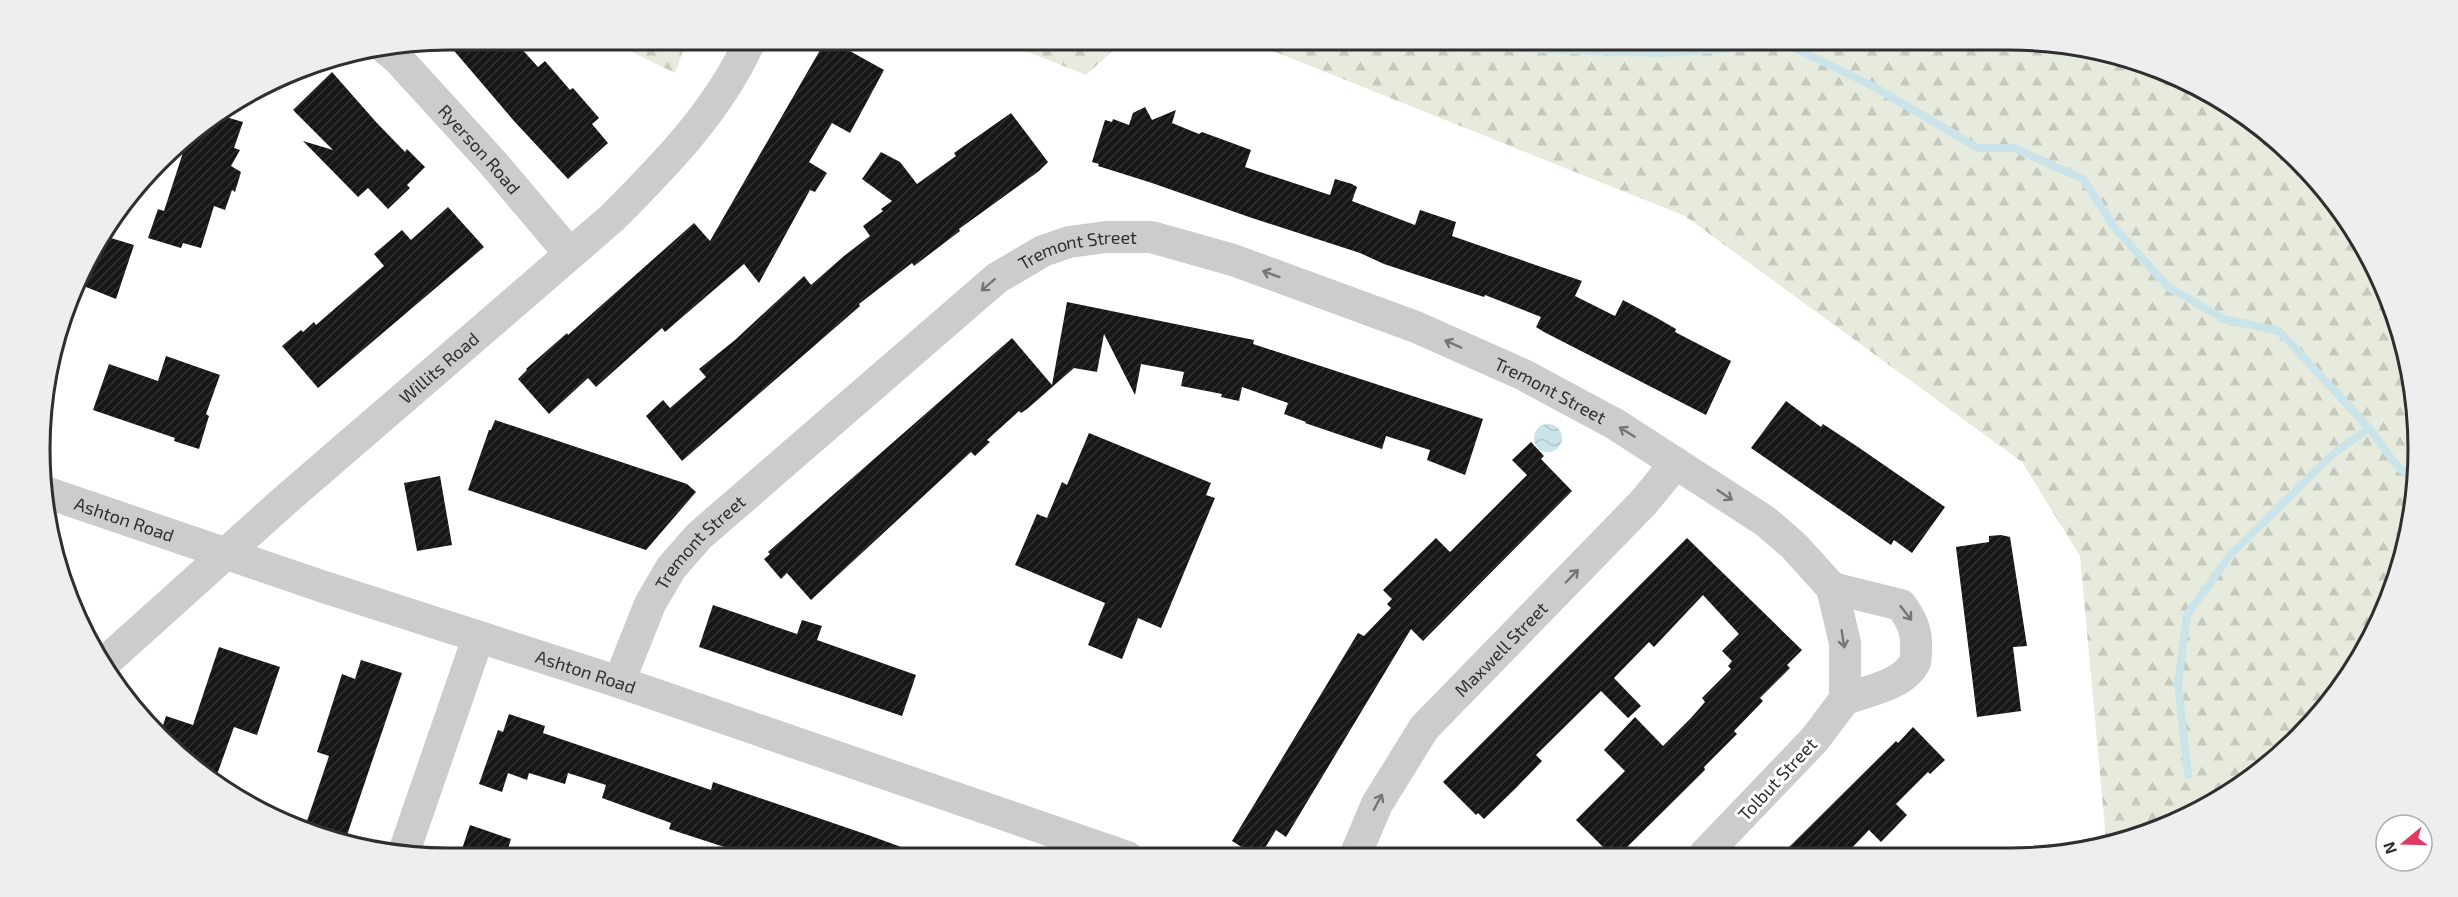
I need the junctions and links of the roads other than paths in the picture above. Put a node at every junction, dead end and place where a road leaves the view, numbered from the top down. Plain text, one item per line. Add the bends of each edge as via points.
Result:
1 (744, 50) edge
2 (392, 54) edge
3 (570, 254) junction
4 (1676, 463) junction
5 (52, 494) edge
6 (226, 553) junction
7 (1832, 588) junction
8 (478, 638) junction
9 (109, 658) edge
10 (619, 682) junction
11 (1845, 699) junction
12 (406, 845) edge
13 (1098, 848) edge
14 (1358, 848) edge
15 (1711, 848) edge

1 - 3 street, Willits Road via 708,110 663,167
2 - 3 street, Ryerson Road
3 - 6 street, Willits Road
4 -> 7 street via 1765,521
4 -> 10 street, Tremont Street via 1615,424 1524,375 1416,327 1255,268 1151,237 1069,242 1043,251 997,278 699,536 671,568 650,604
14 -> 4 street, Maxwell Street via 1377,804 1424,728 1644,502
5 - 6 street, Ashton Road
6 - 8 street, Ashton Road
6 - 9 street, Willits Road
7 -> 11 street via 1845,643
7 -> 11 street via 1901,605 1917,637 1915,661 1905,675
8 - 10 street, Ashton Road
8 - 12 street
10 - 13 street, Ashton Road
11 - 15 street, Tolbut Street via 1815,739

